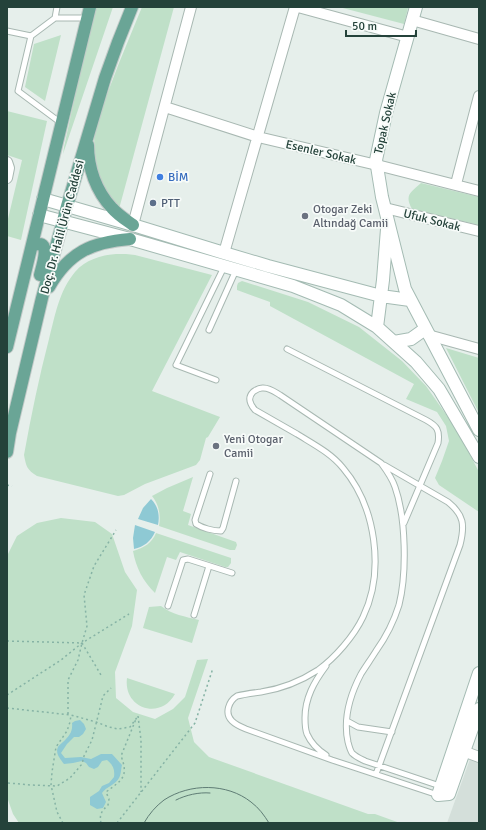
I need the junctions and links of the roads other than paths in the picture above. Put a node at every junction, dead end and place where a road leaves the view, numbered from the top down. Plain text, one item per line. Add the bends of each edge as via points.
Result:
1 (57, 7) edge
2 (132, 7) edge
3 (191, 7) edge
4 (295, 7) edge
5 (298, 7) edge
6 (416, 7) edge
7 (89, 12) edge
8 (55, 18) junction
9 (412, 20) junction
10 (7, 31) edge
11 (31, 36) junction
12 (408, 37) junction
13 (479, 39) edge
14 (479, 96) edge
15 (165, 107) junction
16 (62, 123) junction
17 (88, 135) junction
18 (258, 137) junction
19 (7, 162) edge
20 (377, 165) junction
21 (7, 178) edge
22 (456, 184) junction
23 (479, 191) edge
24 (43, 199) junction
25 (67, 206) junction
26 (386, 213) junction
27 (39, 215) junction
28 (63, 221) junction
29 (134, 225) junction
30 (479, 231) edge
31 (130, 239) junction
32 (32, 246) junction
33 (224, 253) junction
34 (231, 268) junction
35 (381, 296) junction
36 (42, 298) junction
37 (410, 300) junction
38 (378, 327) junction
39 (208, 330) dead end
40 (427, 332) junction
41 (394, 342) junction
42 (7, 347) edge
43 (287, 349) dead end
44 (479, 349) edge
45 (216, 380) dead end
46 (479, 430) edge
47 (7, 452) edge
48 (479, 457) edge
49 (381, 463) junction
50 (210, 474) dead end
51 (236, 481) dead end
52 (420, 486) junction
53 (403, 524) junction
54 (209, 566) junction
55 (232, 573) dead end
56 (168, 606) dead end
57 (194, 614) dead end
58 (334, 656) junction
59 (479, 673) edge
60 (479, 709) edge
61 (347, 721) junction
62 (392, 732) junction
63 (464, 751) junction
64 (479, 757) edge
65 (332, 760) junction
66 (379, 766) junction
67 (376, 774) junction
68 (439, 790) junction

1 - 8 lane
2 - 17 main road, Doç. Dr. Halil Ürün Caddesi via 105,78
3 - 15 street
4 - 18 street
5 - 12 street
6 - 9 street, Topak Sokak
7 - 8 lane
7 - 16 main road, Doç. Dr. Halil Ürün Caddesi
8 - 11 lane
9 - 12 street, Topak Sokak
9 - 13 street
10 - 11 lane
11 - 16 lane via 18,91
12 - 20 street, Topak Sokak via 386,113
14 - 22 street
15 - 18 street, Esenler Sokak
15 - 29 street
16 - 24 main road, Doç. Dr. Halil Ürün Caddesi
17 - 25 main road, Doç. Dr. Halil Ürün Caddesi
17 - 29 main road via 88,156 96,183 111,208
18 - 20 street, Esenler Sokak
18 - 33 street
19 - 21 street
20 - 22 street, Esenler Sokak
20 - 26 street, Topak Sokak
22 - 23 street, Esenler Sokak
24 - 25 street
24 - 27 main road, Doç. Dr. Halil Ürün Caddesi
25 - 28 main road, Doç. Dr. Halil Ürün Caddesi
25 - 29 street
26 - 30 street, Ufuk Sokak
26 - 35 street
26 - 37 street, Topak Sokak via 405,290
27 - 28 street
27 - 32 main road, Doç. Dr. Halil Ürün Caddesi
28 - 31 street
28 - 36 main road, Doç. Dr. Halil Ürün Caddesi
29 - 33 street
31 - 34 street
31 - 36 main road via 90,247 78,254 58,272
32 - 36 main road via 40,244 45,249 39,284
32 - 42 main road, Doç. Dr. Halil Ürün Caddesi
33 - 35 street
34 - 38 street via 293,286 341,305
34 - 39 lane
34 - 45 lane via 176,365
35 - 37 street
35 - 38 street
36 - 47 main road, Doç. Dr. Halil Ürün Caddesi
37 - 40 street, Topak Sokak
38 - 41 street
40 - 41 street via 411,339
40 - 44 street
40 - 46 street, Topak Sokak
41 - 48 street via 439,388
43 - 52 lane via 433,424 438,429 438,443
49 - 52 lane
49 - 53 lane via 395,486
49 - 58 lane via 272,390 260,388 251,395 249,399 255,410 315,444 334,458 351,478 368,513 375,550 371,595 357,627
50 - 51 lane via 196,524 217,531 223,528
52 - 53 lane
52 - 62 lane via 456,508 461,516 463,535
53 - 61 lane via 402,593 393,621 355,688
54 - 55 lane
54 - 56 lane via 188,559 183,560
54 - 57 lane
58 - 65 lane via 310,690 305,713 305,724 311,740
58 - 65 lane via 298,681 272,690 237,696 228,708 229,718 240,727
59 - 68 street
60 - 63 street
61 - 62 lane via 358,727
61 - 66 lane via 349,748 358,758
62 - 66 lane
63 - 64 street
63 - 68 street via 449,794
65 - 67 lane
66 - 67 lane
66 - 68 lane
67 - 68 lane

